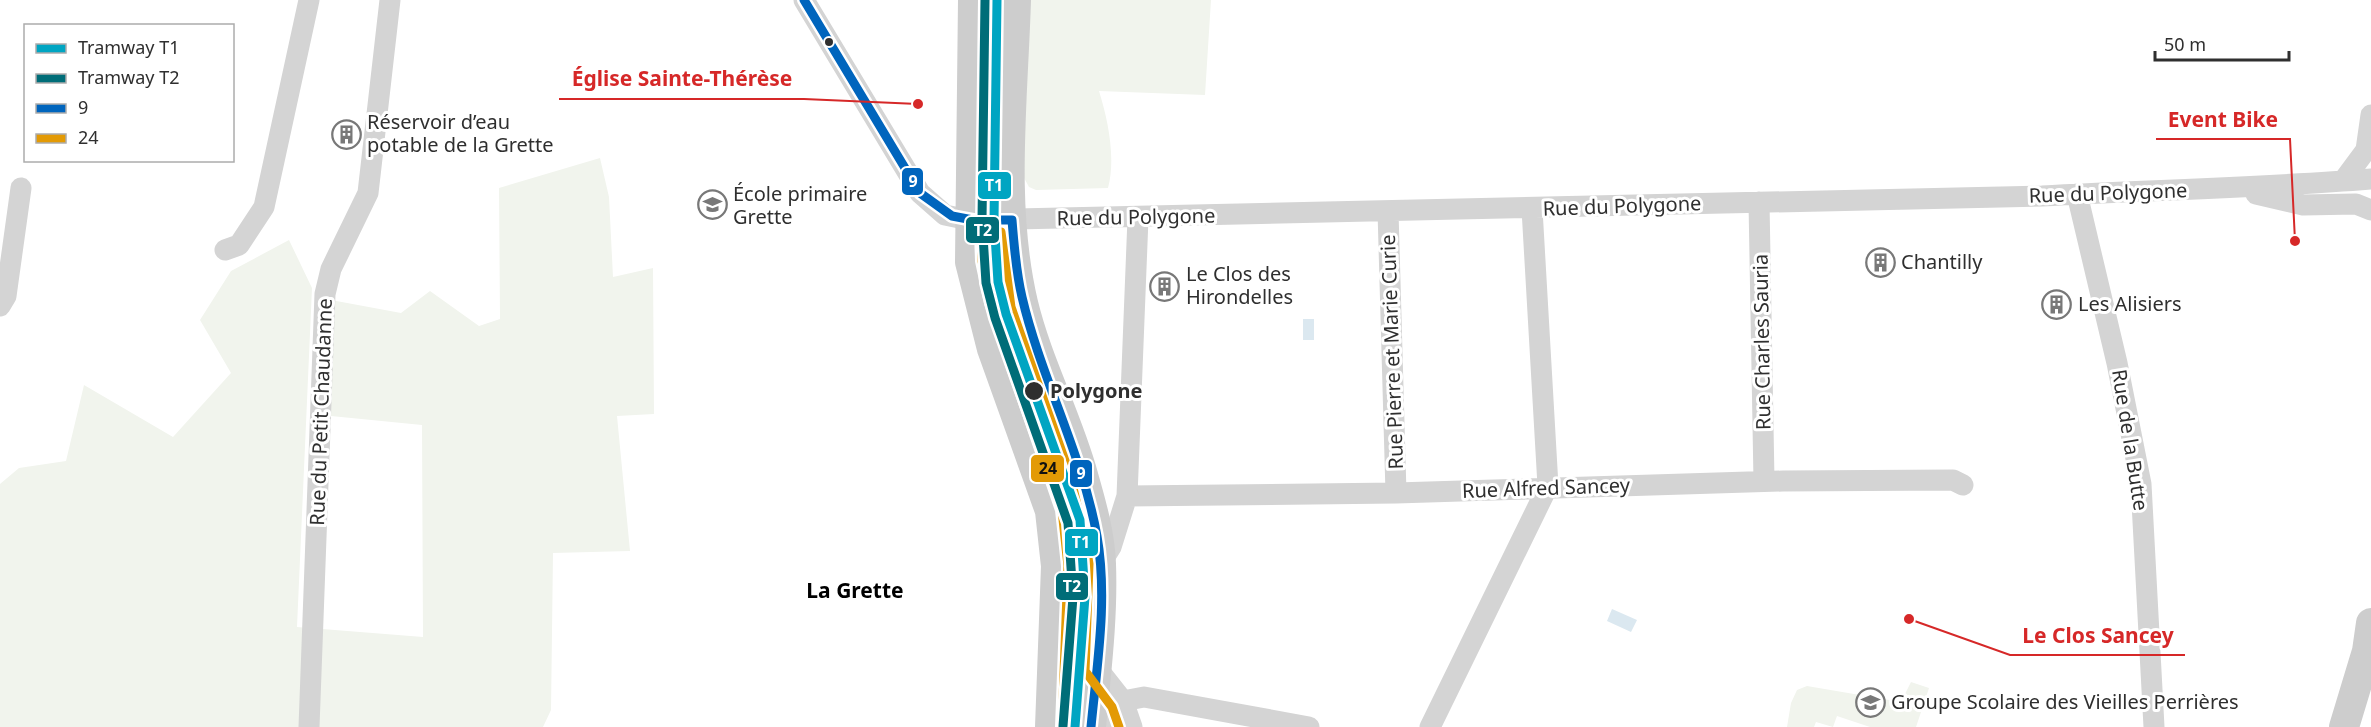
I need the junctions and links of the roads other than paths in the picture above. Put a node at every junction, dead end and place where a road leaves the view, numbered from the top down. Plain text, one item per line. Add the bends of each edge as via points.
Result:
1 (309, 0) edge
2 (390, 0) edge
3 (804, 0) edge
4 (973, 0) edge
5 (1016, 0) edge
6 (2371, 115) edge
7 (2371, 179) edge
8 (2343, 181) junction
9 (21, 188) dead end
10 (2232, 189) junction
11 (2076, 194) junction
12 (1759, 202) junction
13 (1532, 209) junction
14 (2371, 210) edge
15 (1388, 211) junction
16 (1138, 218) junction
17 (969, 220) junction
18 (1012, 220) junction
19 (225, 250) dead end
20 (0, 306) edge
21 (1764, 481) junction
22 (1963, 484) dead end
23 (1548, 486) junction
24 (1396, 494) junction
25 (1127, 496) junction
26 (1054, 540) junction
27 (1101, 563) junction
28 (2371, 622) edge
29 (1097, 668) junction
30 (1123, 701) junction
31 (1051, 713) edge
32 (1096, 720) edge
33 (309, 727) edge
34 (1113, 727) edge
35 (1132, 727) edge
36 (1309, 727) edge
37 (1430, 727) edge
38 (2154, 727) edge
39 (2344, 727) edge

1 - 19 street via 264,207 239,245
2 - 33 street, Rue du Petit Chaudanne via 368,193 331,269 325,294
3 - 17 street, Rue du Polygone via 920,193 945,215
4 - 17 main road
5 - 18 main road
6 - 8 street via 2366,150
7 - 8 street, Rue du Polygone
8 - 10 street, Rue du Polygone
9 - 20 street via 6,296
10 - 11 street, Rue du Polygone
10 - 14 street, Rue du Polygone via 2303,205 2356,204
11 - 12 street, Rue du Polygone
11 - 38 street, Rue de la Butte via 2117,363 2141,484
12 - 13 street, Rue du Polygone
12 - 21 street, Rue Charles Sauria
13 - 15 street, Rue du Polygone
13 - 23 street
15 - 16 street, Rue du Polygone
15 - 24 street, Rue Pierre et Marie Curie
16 - 18 street, Rue du Polygone
16 - 25 street
17 - 18 street, Rue du Polygone
17 - 26 main road via 970,262 979,306 1050,511
18 - 27 main road via 1023,304 1082,472
21 - 22 street, Rue Alfred Sancey via 1953,480
21 - 23 street, Rue Alfred Sancey
23 - 24 street, Rue Alfred Sancey
23 - 37 street
24 - 25 street, Rue Alfred Sancey
25 - 27 street via 1111,547
26 - 31 main road
26 - 32 street via 1061,563 1066,639
27 - 29 main road
28 - 39 main road via 2367,651
29 - 30 street
29 - 32 main road
30 - 34 street
30 - 35 street
30 - 36 street via 1144,697

